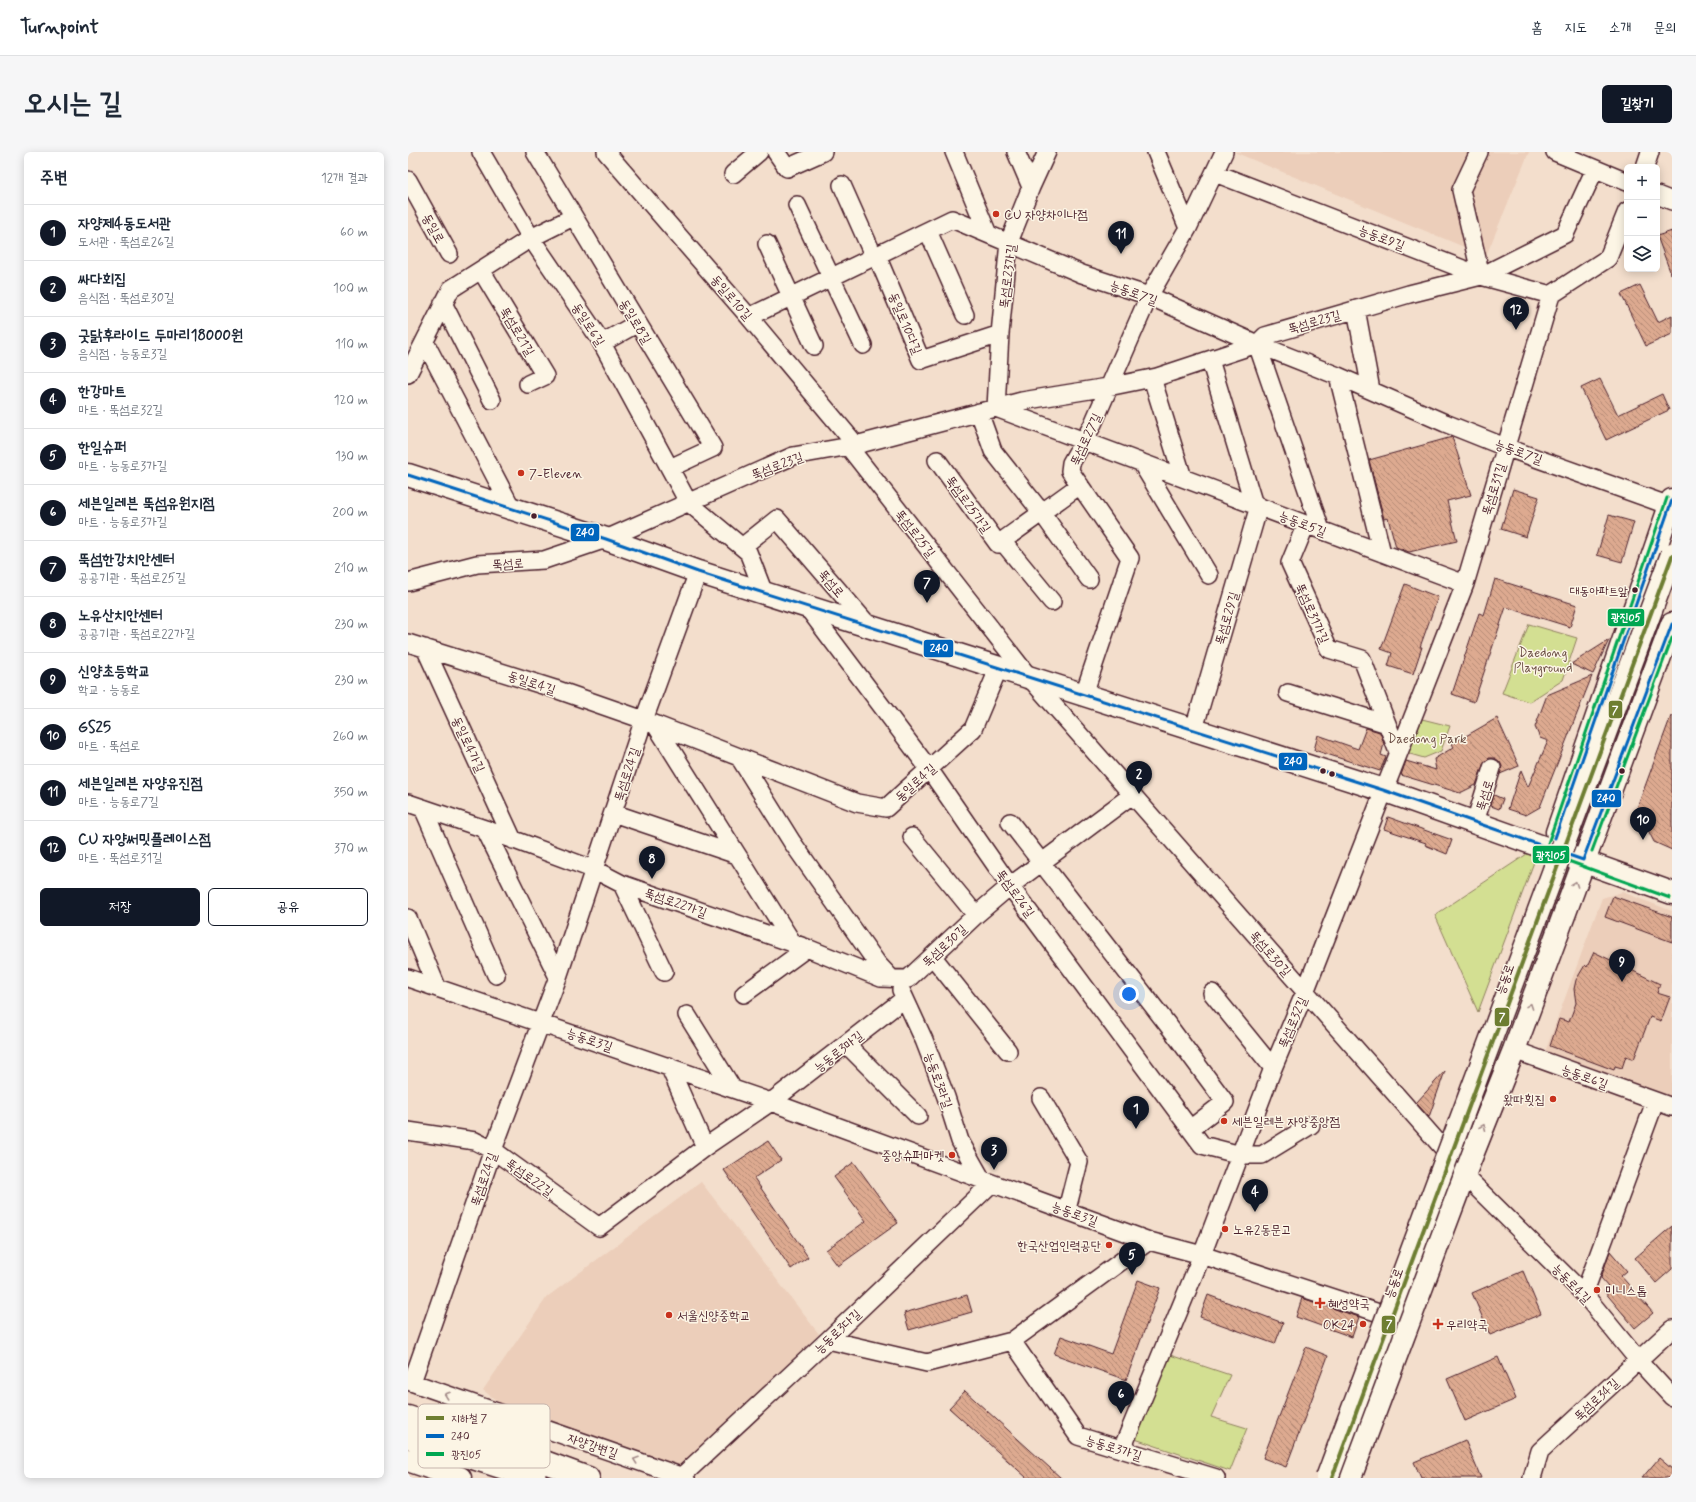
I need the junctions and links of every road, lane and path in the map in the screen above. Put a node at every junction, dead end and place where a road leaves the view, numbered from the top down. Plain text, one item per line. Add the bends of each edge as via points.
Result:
1 (481, 152) edge
2 (535, 152) edge
3 (606, 152) edge
4 (759, 152) edge
5 (776, 152) edge
6 (823, 152) edge
7 (954, 152) edge
8 (1016, 152) edge
9 (1047, 152) edge
10 (1156, 152) edge
11 (1224, 152) edge
12 (1479, 152) edge
13 (1556, 152) edge
14 (1650, 152) edge
15 (1646, 164) edge
16 (1595, 169) junction
17 (1215, 173) junction
18 (733, 174) dead end
19 (408, 180) edge
20 (1624, 181) edge
21 (842, 185) dead end
22 (1031, 187) junction
23 (1660, 196) edge
24 (1672, 201) edge
25 (797, 205) dead end
26 (573, 216) junction
27 (1624, 219) edge
28 (1188, 228) junction
29 (928, 231) junction
30 (988, 234) junction
31 (531, 238) junction
32 (1010, 242) junction
33 (767, 244) dead end
34 (449, 254) dead end
35 (875, 256) junction
36 (481, 270) junction
37 (1481, 276) junction
38 (831, 278) junction
39 (1551, 295) junction
40 (1149, 296) junction
41 (790, 297) junction
42 (443, 303) junction
43 (1356, 309) junction
44 (965, 315) dead end
45 (749, 317) junction
46 (638, 324) junction
47 (1000, 334) junction
48 (425, 342) junction
49 (602, 343) junction
50 (1258, 344) junction
51 (863, 345) dead end
52 (814, 346) dead end
53 (1210, 360) junction
54 (408, 374) edge
55 (1338, 376) junction
56 (1152, 378) junction
57 (528, 384) dead end
58 (1108, 387) junction
59 (1371, 390) junction
60 (492, 400) dead end
61 (987, 410) junction
62 (1084, 441) junction
63 (852, 446) junction
64 (1506, 447) junction
65 (937, 460) dead end
66 (1142, 462) junction
67 (670, 468) junction
68 (408, 475) edge
69 (1183, 478) junction
70 (1080, 486) junction
71 (688, 502) junction
72 (1671, 503) edge
73 (1256, 506) junction
74 (512, 509) junction
75 (1042, 513) junction
76 (1313, 527) junction
77 (606, 539) junction
78 (1002, 541) junction
79 (742, 547) junction
80 (1382, 553) junction
81 (1672, 554) edge
82 (698, 572) junction
83 (1209, 575) dead end
84 (1672, 577) edge
85 (1089, 579) dead end
86 (408, 582) edge
87 (1465, 584) junction
88 (764, 593) junction
89 (1052, 602) dead end
90 (807, 607) junction
91 (1672, 624) edge
92 (869, 626) junction
93 (408, 643) edge
94 (425, 648) junction
95 (999, 667) junction
96 (1028, 676) junction
97 (1288, 692) dead end
98 (1084, 694) junction
99 (649, 722) junction
100 (1387, 724) junction
101 (1194, 729) junction
102 (1398, 752) junction
103 (739, 757) junction
104 (1492, 768) dead end
105 (929, 769) junction
106 (1383, 790) junction
107 (1132, 795) junction
108 (416, 806) edge
109 (614, 813) junction
110 (1010, 822) dead end
111 (1475, 822) junction
112 (485, 829) junction
113 (912, 837) dead end
114 (513, 840) junction
115 (1551, 849) junction
116 (737, 855) junction
117 (1583, 860) junction
118 (1040, 863) junction
119 (595, 870) junction
120 (622, 884) junction
121 (1010, 886) junction
122 (1672, 893) edge
123 (976, 915) junction
124 (408, 918) edge
125 (801, 947) junction
126 (932, 957) junction
127 (664, 972) dead end
128 (496, 975) dead end
129 (558, 977) junction
130 (408, 978) edge
131 (898, 979) junction
132 (437, 987) junction
133 (1305, 992) junction
134 (1212, 993) dead end
135 (744, 994) dead end
136 (904, 999) junction
137 (687, 1015) dead end
138 (540, 1022) junction
139 (847, 1045) junction
140 (1514, 1050) junction
141 (1008, 1051) dead end
142 (670, 1066) junction
143 (1272, 1068) junction
144 (733, 1089) junction
145 (1041, 1098) dead end
146 (771, 1102) junction
147 (1656, 1102) junction
148 (1672, 1108) edge
149 (918, 1116) dead end
150 (1311, 1125) dead end
151 (1190, 1129) junction
152 (408, 1131) edge
153 (705, 1147) junction
154 (1442, 1147) junction
155 (493, 1150) junction
156 (1241, 1154) junction
157 (1464, 1175) junction
158 (987, 1182) junction
159 (1067, 1209) junction
160 (1149, 1241) junction
161 (1202, 1255) junction
162 (1584, 1294) junction
163 (1382, 1314) junction
164 (1672, 1329) edge
165 (828, 1340) junction
166 (1012, 1341) junction
167 (1638, 1360) junction
168 (410, 1382) edge
169 (1672, 1397) edge
170 (473, 1404) edge
171 (408, 1410) edge
172 (418, 1414) edge
173 (408, 1417) edge
174 (418, 1421) edge
175 (550, 1431) edge
176 (408, 1437) edge
177 (418, 1440) edge
178 (1122, 1449) junction
179 (408, 1460) edge
180 (418, 1463) edge
181 (550, 1464) edge
182 (431, 1468) edge
183 (504, 1468) edge
184 (684, 1477) edge
185 (460, 1478) edge
186 (535, 1478) edge
187 (588, 1478) edge
188 (1216, 1478) edge
189 (1323, 1478) edge
190 (1327, 1478) edge
191 (1338, 1478) edge
192 (1350, 1478) edge
193 (1532, 1478) edge

1 - 31 street, 동일로6길
2 - 26 street, 동일로8길
3 - 45 street, 동일로10길
4 - 18 street
5 - 6 street via 787,168
7 - 30 street
8 - 22 street
9 - 22 street, 뚝섬로23가길
10 - 28 street
11 - 17 street, 뚝섬로27길
12 - 37 street via 1461,190
13 - 16 street
14 - 15 street
16 - 20 street
16 - 37 street, 뚝섬로23길 via 1565,234
17 - 28 street, 뚝섬로27길
17 - 37 street, 능동로9길
19 - 34 street, 동일로
21 - 35 street, 동일로10다길
22 - 32 street, 뚝섬로23가길
23 - 24 street
25 - 38 street
26 - 31 street
26 - 46 street, 동일로8길
27 - 39 street via 1608,258
28 - 40 street, 뚝섬로27길
29 - 30 street via 952,219
29 - 35 street
29 - 44 street
30 - 32 street
31 - 36 street
31 - 49 street, 동일로6길
32 - 40 street, 능동로7길 via 1082,274
32 - 47 street, 뚝섬로23가길
33 - 41 street
35 - 38 street
35 - 47 street, 동일로10다길 via 921,360
36 - 42 street via 451,289
36 - 57 street, 뚝섬로21길 via 546,376
37 - 39 street, 능동로9길
37 - 43 street, 뚝섬로23길
38 - 41 street
38 - 51 street
39 - 64 street, 뚝섬로31길
40 - 50 street, 능동로7길
40 - 58 street, 뚝섬로27길
41 - 45 street
41 - 52 street
42 - 48 street
42 - 60 street
43 - 50 street, 뚝섬로23길 via 1265,336
43 - 59 street
45 - 63 street, 동일로10길
46 - 49 street
46 - 67 street, 동일로8길 via 713,448
47 - 61 street, 뚝섬로23가길
48 - 54 street
48 - 74 street
49 - 67 street, 동일로6길
50 - 53 street, 뚝섬로23길
50 - 55 street, 능동로7길
50 - 76 street
53 - 56 street, 뚝섬로23길
53 - 73 street
55 - 59 street, 능동로7길
55 - 80 street
56 - 58 street, 뚝섬로23길
56 - 69 street
58 - 61 street, 뚝섬로23길 via 1022,401
58 - 62 street, 뚝섬로27길
59 - 64 street, 능동로7길
61 - 62 street, 능동로5길
61 - 63 street, 뚝섬로23길
61 - 75 street via 993,451
62 - 66 street, 능동로5길
62 - 70 street, 뚝섬로27길 via 1071,463 1070,471
63 - 71 street, 뚝섬로23길 via 793,456
63 - 96 street, 뚝섬로25길
64 - 72 street, 능동로7길
64 - 87 street, 뚝섬로31길
65 - 78 street, 뚝섬로25가길 via 998,544
66 - 69 street, 능동로5길
66 - 83 street
67 - 71 street, 동일로6길
68 - 74 main road, 뚝섬로
69 - 73 street, 능동로5길
70 - 75 street, 뚝섬로25가길
70 - 98 street, 뚝섬로27길 via 1130,558
71 - 77 street, 뚝섬로23길
71 - 79 street
72 - 115 main road, 능동로
73 - 76 street, 능동로5길
73 - 101 street, 뚝섬로29길
74 - 77 main road, 뚝섬로
75 - 78 street, 뚝섬로25가길
75 - 85 street
76 - 80 street, 능동로5길
76 - 100 street, 뚝섬로31가길 via 1290,563 1329,649 1362,659
77 - 82 main road, 뚝섬로
77 - 86 street, 뚝섬로 via 544,560 477,564
78 - 89 street, 뚝섬로25가길
79 - 88 street via 748,552
79 - 92 street, 뚝섬로 via 777,519
80 - 87 street, 능동로5길
81 - 190 main road, bridge
82 - 88 main road, 뚝섬로
82 - 99 street, 뚝섬로24길
84 - 191 main road
87 - 102 street, 뚝섬로31길
88 - 90 main road, 뚝섬로
90 - 92 main road, 뚝섬로
90 - 105 street, 뚝섬로26길
91 - 117 main road
92 - 95 main road, 뚝섬로
93 - 94 street, 동일로4길
94 - 99 street, 동일로4길
94 - 114 street, 동일로4가길
95 - 96 main road, 뚝섬로
95 - 105 street, 동일로4길 via 973,729
96 - 98 main road, 뚝섬로
96 - 107 street, 뚝섬로30길
97 - 100 street
98 - 101 main road, 뚝섬로
99 - 103 street, 동일로4길
99 - 109 street, 뚝섬로24길
99 - 116 street
100 - 102 street, 뚝섬로31가길
101 - 106 main road, 뚝섬로
102 - 106 street, 뚝섬로31길
103 - 105 street, 동일로4길 via 857,803 886,808
103 - 131 street via 792,842 878,963
104 - 111 street, 뚝섬로
105 - 121 street, 뚝섬로26길
106 - 111 main road, 뚝섬로
106 - 133 street, 뚝섬로32길
107 - 118 street, 뚝섬로30길
107 - 133 street, 뚝섬로30길
108 - 112 street, 뚝섬로22가길
108 - 128 street, 뚝섬로22가길
109 - 116 street
109 - 119 street, 뚝섬로24길
110 - 118 street
111 - 115 main road, 뚝섬로
112 - 114 street, 뚝섬로22가길
112 - 129 street
113 - 123 street
114 - 119 street, 뚝섬로22가길
115 - 117 main road, 뚝섬로
115 - 154 main road, 능동로
116 - 125 street
117 - 122 main road, 뚝섬로
140 -> 117 main road
118 - 121 street, 뚝섬로30길
118 - 151 street via 1225,1102
119 - 120 street, 뚝섬로22가길
119 - 129 street, 뚝섬로24길
120 - 125 street, 뚝섬로22가길
120 - 127 street
121 - 123 street, 뚝섬로30길
121 - 151 street, 뚝섬로26길
123 - 126 street, 뚝섬로30길
124 - 132 street
125 - 131 street, 뚝섬로22가길 via 881,978
125 - 135 street
126 - 131 street, 뚝섬로30길
126 - 141 street
129 - 138 street, 뚝섬로24길
130 - 132 street, 능동로3길
131 - 136 street, 능동로3라길
132 - 138 street, 능동로3길
133 - 143 street, 뚝섬로32길
133 - 154 street, 뚝섬로30길
134 - 143 street
136 - 139 street, 능동로3마길
136 - 158 street, 능동로3라길 via 924,1040 960,1140
137 - 144 street
138 - 142 street, 능동로3길
138 - 155 street, 뚝섬로24길
139 - 146 street, 능동로3마길
139 - 149 street
140 - 147 street, 능동로6길
157 -> 140 main road
142 - 144 street, 능동로3길
142 - 153 street
143 - 156 street, 뚝섬로32길
144 - 146 street, 능동로3길
145 - 159 street via 1079,1162
146 - 153 street
146 - 158 street, 능동로3길
147 - 148 street, 능동로6길
147 - 162 street
150 - 156 street, 뚝섬로26길 via 1262,1155
151 - 156 street, 뚝섬로26길 via 1202,1145
152 - 155 street, 뚝섬로22길 via 475,1141
153 - 155 street, 뚝섬로22길 via 599,1227
154 - 163 main road, 능동로
155 - 168 street, 뚝섬로24길
156 - 161 street, 뚝섬로32길
157 - 162 street, 능동로4길
157 - 192 main road
158 - 159 street, 능동로3길
158 - 165 street, 능동로3다길
159 - 160 street, 능동로3길
160 - 161 street, 능동로3길
160 - 166 street
161 - 163 street, 능동로3길
161 - 178 street, 뚝섬로32길
162 - 167 street, 능동로4길
163 - 189 main road, 능동로
164 - 167 street, 뚝섬로34길
165 - 166 street via 927,1363
165 - 184 street, 능동로3다길
166 - 178 street, 능동로3가길 via 1078,1436
167 - 169 street, 능동로4길
167 - 193 street, 뚝섬로34길 via 1540,1451
170 -> 168 street, 자양강변길
171 - 172 main road
173 - 174 main road
184 -> 175 street, 자양강변길
176 - 177 main road
178 - 188 street, 능동로3가길
179 - 180 main road
181 - 187 main road
182 - 185 main road
183 - 186 main road

